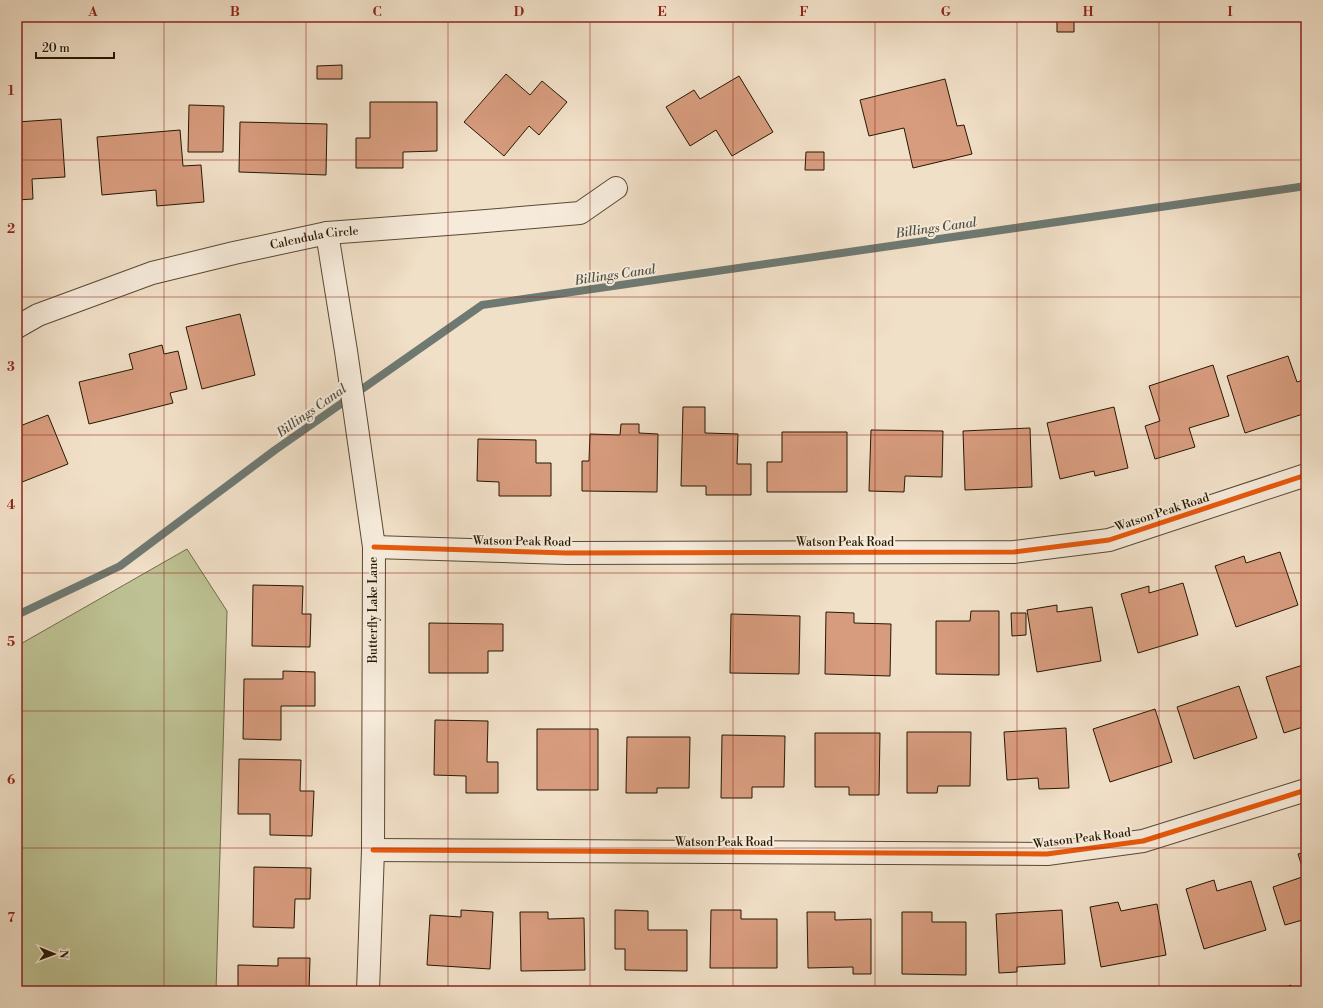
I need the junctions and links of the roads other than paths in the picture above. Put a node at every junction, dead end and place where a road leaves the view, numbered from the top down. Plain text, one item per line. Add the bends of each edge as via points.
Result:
1 (616, 188) dead end
2 (327, 233) junction
3 (17, 327) edge
4 (1306, 475) edge
5 (374, 547) junction
6 (1306, 790) edge
7 (373, 850) junction
8 (368, 991) edge

1 - 2 street, Calendula Circle via 580,213
2 - 3 street, Calendula Circle via 152,273 38,315
2 - 5 street, Butterfly Lake Lane
4 - 5 street, Watson Peak Road via 1109,540 1014,552 567,553
5 - 7 street, Butterfly Lake Lane
6 - 7 street, Watson Peak Road via 1143,841 1047,854
7 - 8 street, Butterfly Lake Lane

